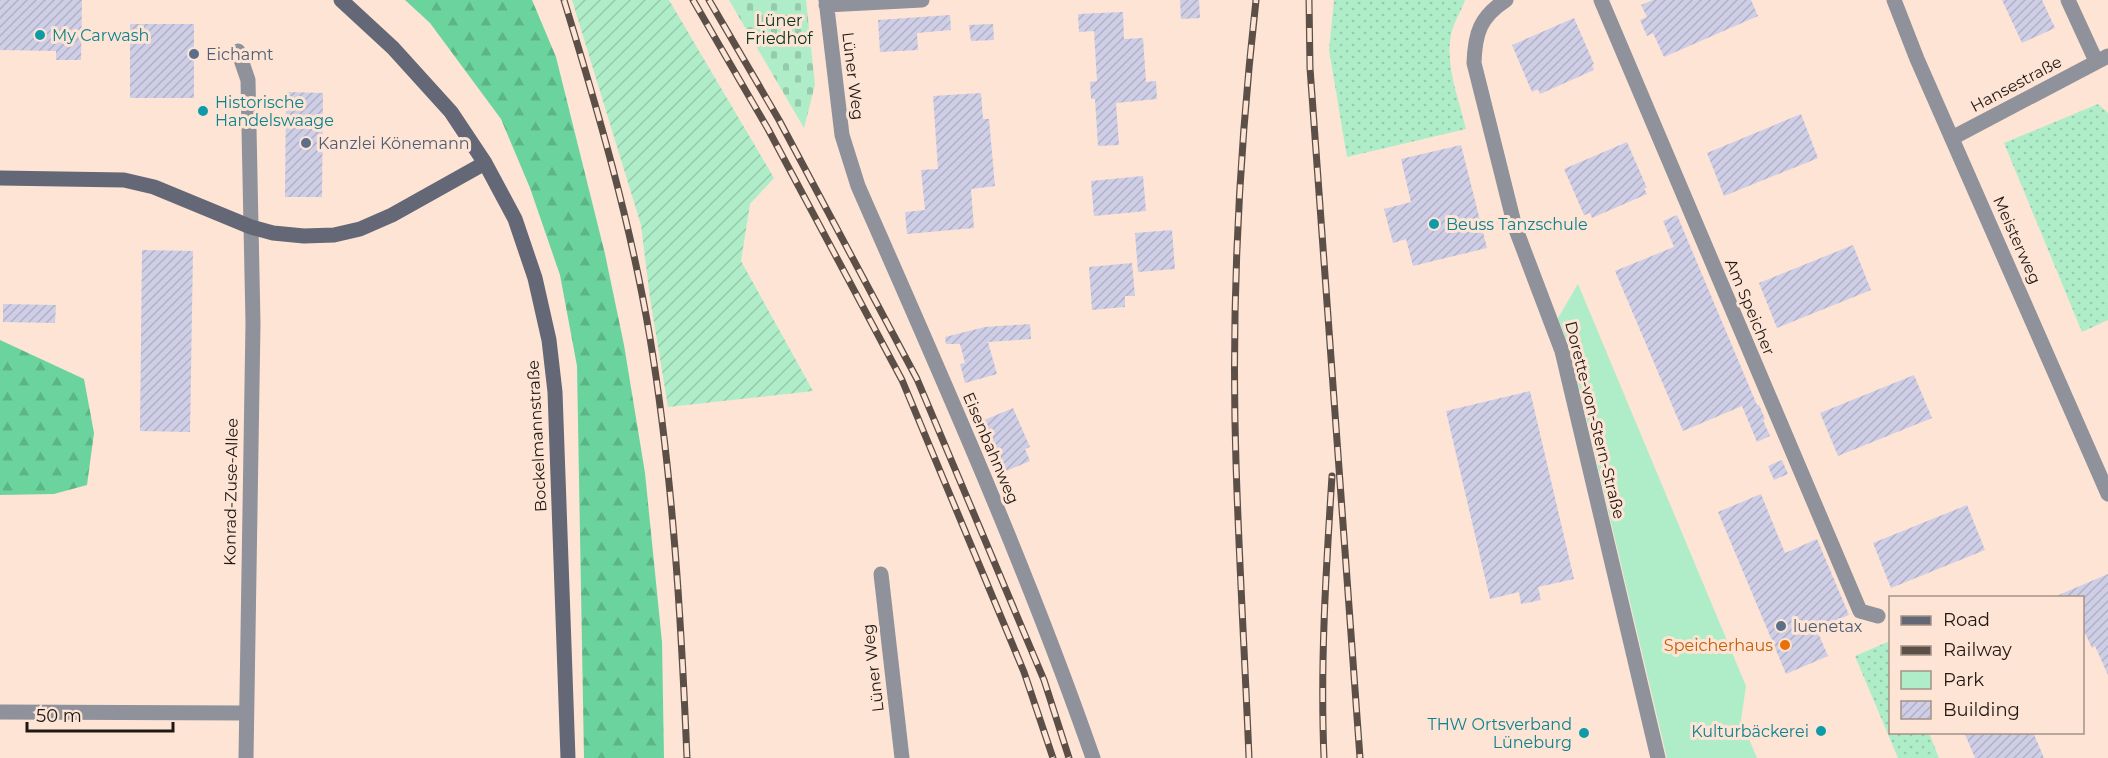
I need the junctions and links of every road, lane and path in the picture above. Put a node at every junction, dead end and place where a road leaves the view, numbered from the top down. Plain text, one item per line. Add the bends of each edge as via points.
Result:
1 (340, 0) edge
2 (922, 0) edge
3 (1506, 0) edge
4 (1601, 0) edge
5 (1894, 0) edge
6 (2068, 0) edge
7 (826, 3) edge
8 (238, 51) dead end
9 (2102, 59) edge
10 (1952, 138) junction
11 (848, 156) joint
12 (485, 163) junction
13 (0, 178) edge
14 (251, 227) junction
15 (2108, 494) edge
16 (881, 574) dead end
17 (1878, 616) dead end
18 (0, 712) edge
19 (246, 713) junction
20 (246, 758) edge
21 (568, 758) edge
22 (902, 758) edge
23 (1093, 758) edge
24 (1658, 758) edge

1 - 12 main road, Bockelmannstraße via 393,48 451,112
2 - 7 street
3 - 24 street, Dorette-von-Stern-Straße via 1492,9 1482,23 1475,41 1474,63 1515,227 1562,351
4 - 17 street, Am Speicher via 1860,611
5 - 10 street, Meisterweg
6 - 9 street, Hansestraße
7 - 11 street, Lüner Weg
8 - 14 street, Konrad-Zuse-Allee via 248,80
9 - 10 street, Hansestraße
10 - 15 street, Meisterweg
11 - 23 street, Eisenbahnweg via 1005,527
12 - 14 main road via 360,230 304,236
12 - 21 main road, Bockelmannstraße via 515,219 535,278 549,340 555,392
13 - 14 main road via 124,180 154,187
14 - 19 street, Konrad-Zuse-Allee
16 - 22 street, Lüner Weg
18 - 19 street
19 - 20 street, Konrad-Zuse-Allee

